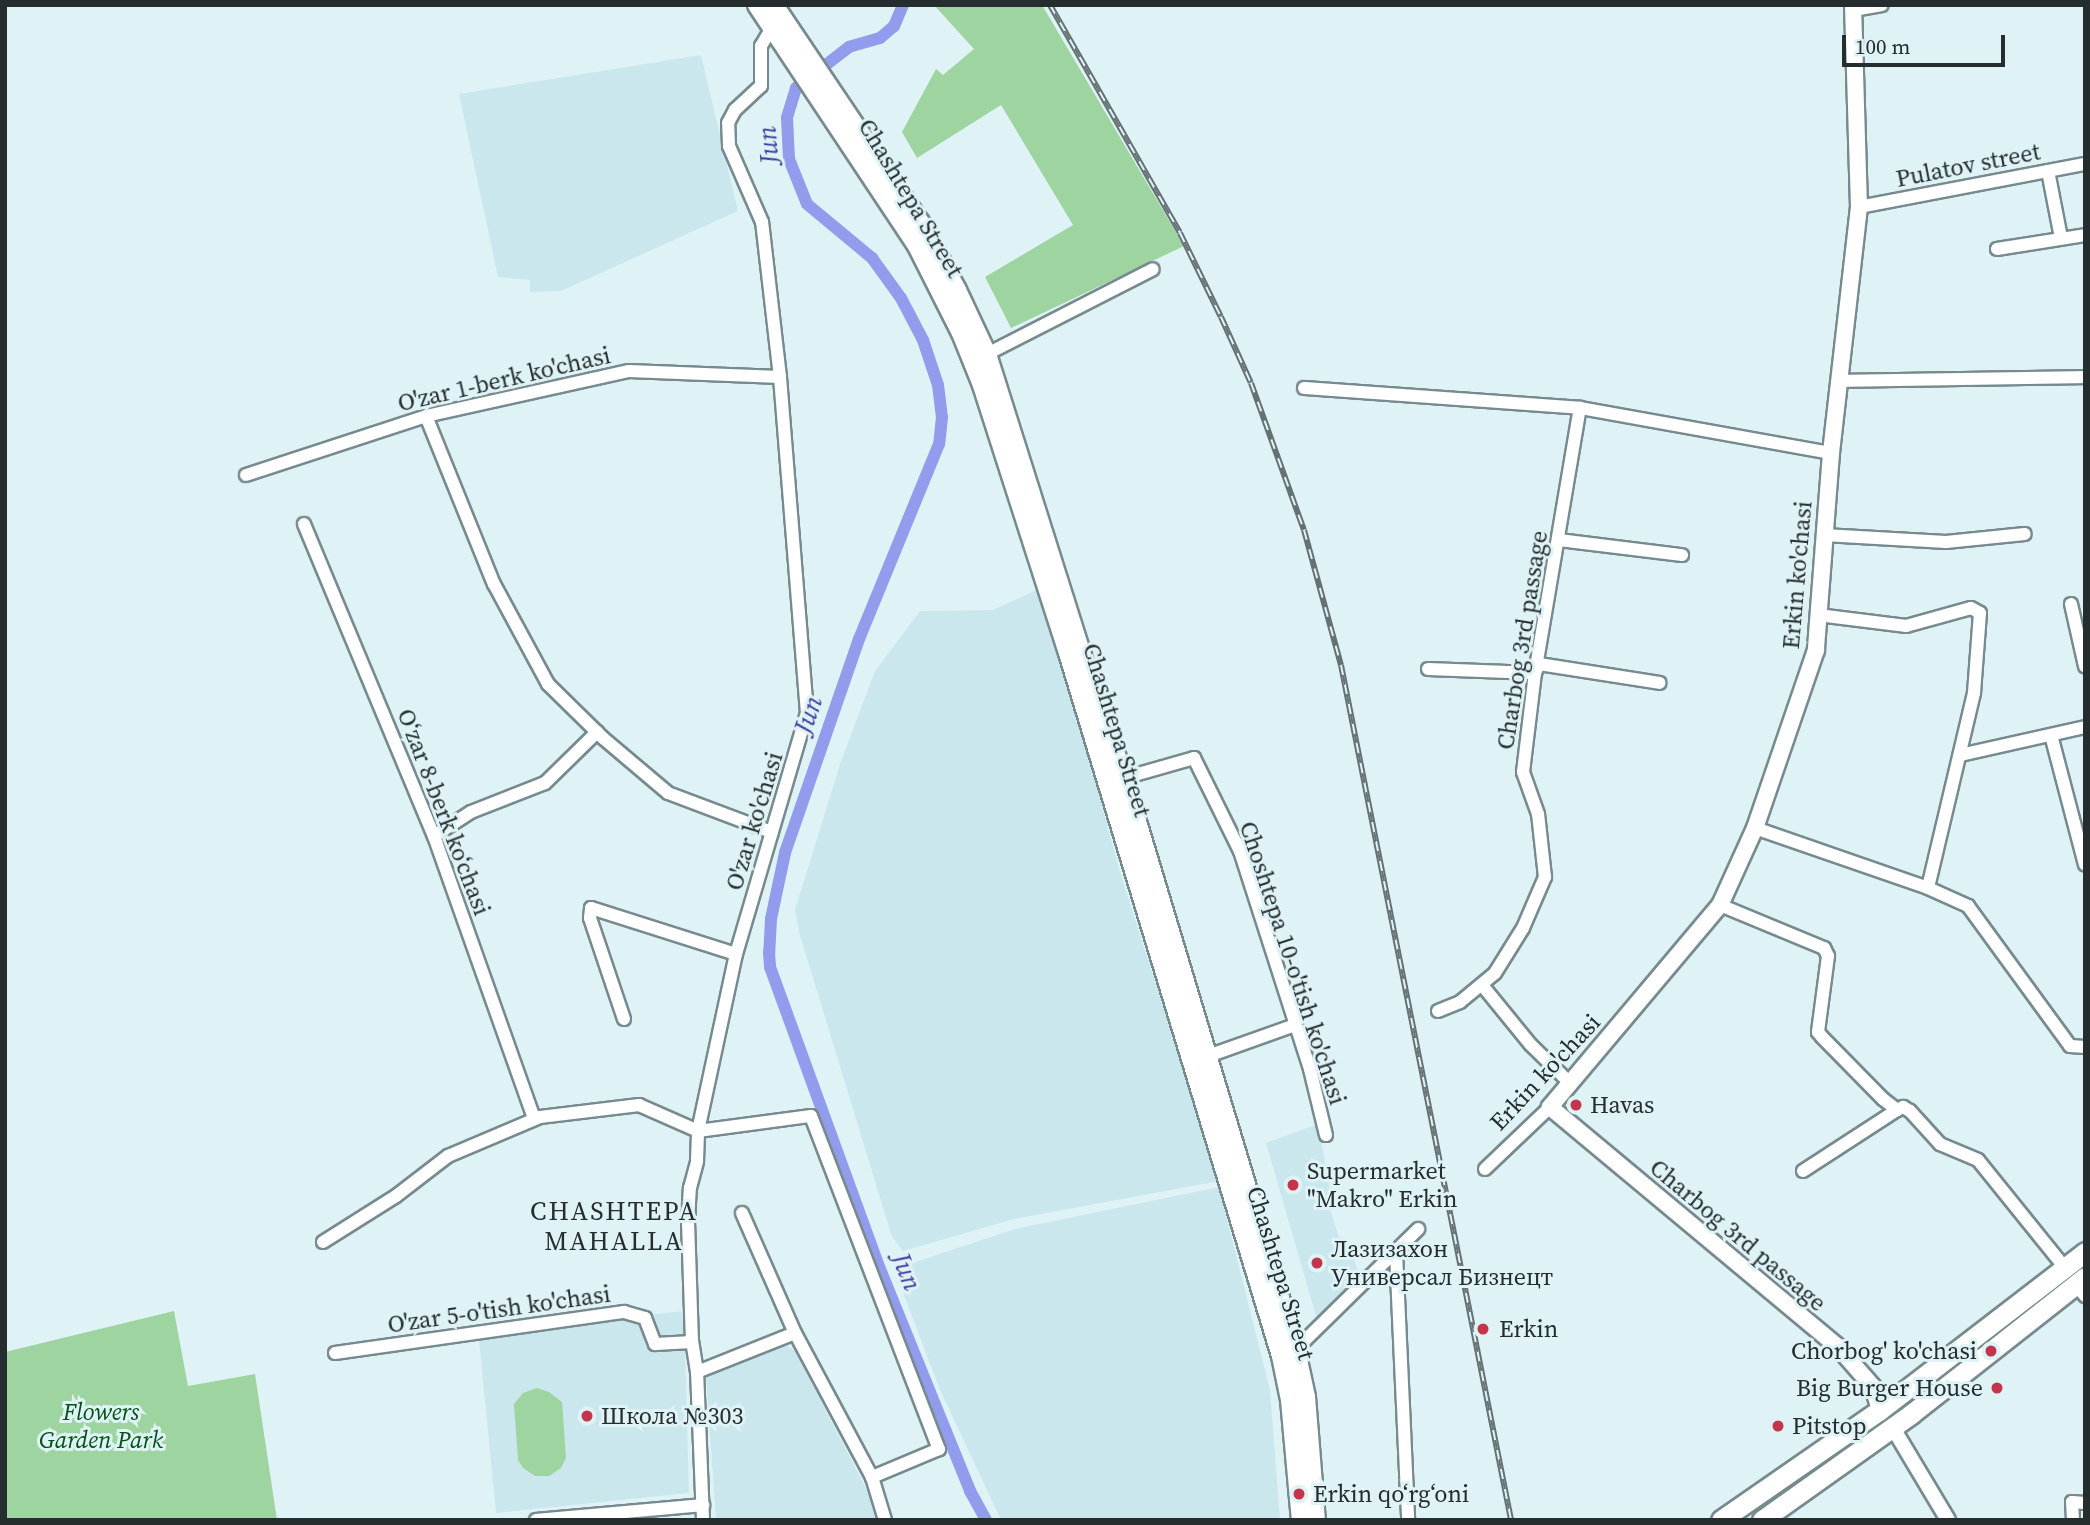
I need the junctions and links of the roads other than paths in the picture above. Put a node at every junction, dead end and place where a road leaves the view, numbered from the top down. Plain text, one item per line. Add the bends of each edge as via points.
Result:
1 (757, 5) edge
2 (774, 5) edge
3 (1882, 5) edge
4 (1854, 8) edge
5 (772, 28) junction
6 (790, 41) junction
7 (837, 110) junction
8 (2085, 164) edge
9 (2048, 171) junction
10 (1859, 207) junction
11 (2085, 235) edge
12 (2061, 238) junction
13 (1997, 249) dead end
14 (1153, 269) dead end
15 (986, 354) junction
16 (780, 377) junction
17 (2085, 377) edge
18 (1839, 381) junction
19 (1304, 387) dead end
20 (1580, 408) junction
21 (426, 416) junction
22 (1831, 453) junction
23 (246, 475) dead end
24 (304, 524) dead end
25 (2025, 534) dead end
26 (1825, 535) junction
27 (1559, 540) junction
28 (1682, 555) dead end
29 (2071, 604) dead end
30 (1818, 615) junction
31 (2085, 666) edge
32 (1428, 669) dead end
33 (1535, 673) junction
34 (1660, 683) dead end
35 (2085, 727) edge
36 (597, 732) junction
37 (2051, 735) junction
38 (1960, 755) junction
39 (1124, 778) junction
40 (1755, 828) junction
41 (772, 832) junction
42 (435, 836) junction
43 (2085, 865) edge
44 (1143, 870) junction
45 (1928, 888) junction
46 (1720, 905) junction
47 (736, 954) junction
48 (1482, 985) junction
49 (1438, 1011) dead end
50 (624, 1018) dead end
51 (1295, 1025) junction
52 (2085, 1047) edge
53 (1208, 1056) junction
54 (1570, 1083) junction
55 (1550, 1107) junction
56 (1897, 1110) junction
57 (534, 1119) junction
58 (698, 1131) junction
59 (1326, 1135) dead end
60 (1485, 1169) dead end
61 (1803, 1171) dead end
62 (742, 1213) dead end
63 (1418, 1229) dead end
64 (323, 1242) dead end
65 (1396, 1252) junction
66 (2085, 1252) edge
67 (2077, 1281) edge
68 (795, 1333) junction
69 (692, 1342) junction
70 (335, 1353) dead end
71 (1289, 1353) junction
72 (698, 1372) junction
73 (1881, 1410) junction
74 (1893, 1428) junction
75 (873, 1477) junction
76 (2085, 1503) edge
77 (703, 1505) junction
78 (536, 1520) edge
79 (703, 1520) edge
80 (885, 1520) edge
81 (1301, 1520) edge
82 (1316, 1520) edge
83 (1408, 1520) edge
84 (1721, 1520) edge
85 (1762, 1520) edge
86 (1948, 1520) edge
87 (2073, 1520) edge

1 - 5 main road, Chashtepa Street
2 - 6 main road, Chashtepa Street
3 - 4 street
4 - 10 main road, Erkin ko'chasi
5 - 6 main road, Chashtepa Street
5 - 16 street, O'zar ko'chasi via 761,46 761,86 735,110 728,134 762,222
6 - 7 main road, Chashtepa Street
7 - 15 main road, Chashtepa Street via 941,259
7 - 44 main road, Chashtepa Street via 916,244 978,374
8 - 9 street, Pulatov street
9 - 10 street, Pulatov street
9 - 12 street
10 - 18 main road, Erkin ko'chasi
11 - 12 street
12 - 13 street
14 - 15 street
15 - 39 main road, Chashtepa Street
16 - 21 street, O'zar 1-berk ko'chasi via 629,371
16 - 41 street, O'zar ko'chasi via 807,713
17 - 18 street
18 - 22 main road, Erkin ko'chasi
19 - 20 street
20 - 22 street
20 - 27 street, Chаrbog 3rd passage
21 - 23 street, O'zar 1-berk ko'chasi
21 - 36 street via 494,584 548,684
22 - 26 main road, Erkin ko'chasi
24 - 42 street, Oʻzar 8-berk koʻchasi
25 - 26 street via 1946,542
26 - 30 main road, Erkin ko'chasi
27 - 28 street
27 - 33 street, Chаrbog 3rd passage
29 - 31 street
30 - 38 street via 1906,626 1971,608 1978,611 1974,693
30 - 40 main road, Erkin ko'chasi via 1816,650
32 - 33 street
33 - 34 street via 1539,664
33 - 48 street, Chаrbog 3rd passage via 1523,772 1538,814 1545,877 1511,952
35 - 37 street
36 - 41 street via 668,793
36 - 42 street via 545,783 471,813
37 - 38 street
37 - 43 street
38 - 45 street
39 - 44 main road, Chashtepa Street
39 - 51 street, Choshtepa 10-o'tish ko'chasi via 1194,758 1240,851
40 - 45 street
40 - 46 main road, Erkin ko'chasi
41 - 47 street, O'zar ko'chasi
42 - 57 street, Oʻzar 8-berk koʻchasi
44 - 53 main road, Chashtepa Street
44 - 71 main road, Chashtepa Street
45 - 52 street via 1968,906 2070,1046
46 - 54 main road, Erkin ko'chasi
46 - 56 street via 1827,952 1818,1032
47 - 50 street via 591,908 590,918
47 - 58 street, O'zar ko'chasi
48 - 49 street, Chаrbog 3rd passage
48 - 54 street via 1531,1045
51 - 53 street
51 - 59 street, Choshtepa 10-o'tish ko'chasi
53 - 71 main road, Chashtepa Street
54 - 55 main road, Erkin ko'chasi
55 - 60 street, Erkin ko'chasi
55 - 73 main road, Charbog 3rd passage via 1838,1347 1873,1387
56 - 61 street
56 - 67 street via 1910,1111 1940,1144 1978,1160
57 - 58 street via 639,1105
57 - 64 street via 448,1156
58 - 69 street, O'zar ko'chasi via 688,1223
58 - 75 street via 811,1116 939,1449
62 - 68 street
63 - 65 street
65 - 71 street
65 - 83 street
66 - 67 highway
67 - 73 highway
67 - 74 highway
68 - 72 street
68 - 75 street
69 - 70 street, O'zar 5-o'tish ko'chasi via 655,1345 645,1318 624,1312
69 - 72 street, O'zar ko'chasi
71 - 81 main road, Chashtepa Street
71 - 82 main road, Chashtepa Street via 1306,1397
72 - 77 street, O'zar ko'chasi
73 - 74 highway
73 - 84 highway
74 - 85 highway
74 - 86 street
75 - 80 street
76 - 87 street via 2072,1502
77 - 78 street
77 - 79 street, O'zar ko'chasi

